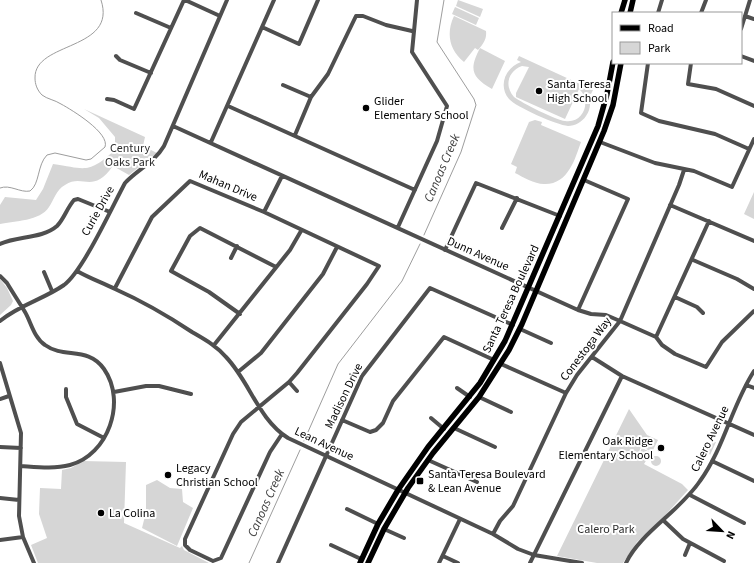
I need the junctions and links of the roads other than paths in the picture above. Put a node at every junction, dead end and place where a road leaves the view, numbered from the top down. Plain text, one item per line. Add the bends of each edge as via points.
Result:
1 (185, 0) edge
2 (227, 0) edge
3 (274, 0) edge
4 (318, 0) edge
5 (417, 0) edge
6 (625, 0) edge
7 (633, 0) edge
8 (662, 0) edge
9 (706, 0) edge
10 (750, 0) edge
11 (621, 12) edge
12 (630, 12) edge
13 (658, 12) edge
14 (701, 12) edge
15 (136, 13) dead end
16 (220, 16) junction
17 (745, 16) junction
18 (754, 19) edge
19 (742, 25) edge
20 (171, 28) junction
21 (262, 28) junction
22 (412, 31) junction
23 (116, 56) dead end
24 (742, 56) edge
25 (754, 62) edge
26 (613, 64) edge
27 (621, 64) edge
28 (648, 64) edge
29 (691, 64) edge
30 (151, 73) junction
31 (283, 85) dead end
32 (311, 97) junction
33 (107, 99) dead end
34 (228, 106) junction
35 (754, 106) edge
36 (173, 126) junction
37 (294, 135) junction
38 (754, 139) edge
39 (211, 142) junction
40 (600, 142) junction
41 (749, 149) junction
42 (684, 170) junction
43 (282, 176) junction
44 (584, 180) junction
45 (415, 190) junction
46 (517, 198) junction
47 (670, 205) junction
48 (110, 212) junction
49 (264, 212) junction
50 (560, 216) junction
51 (709, 221) junction
52 (398, 227) junction
53 (502, 228) dead end
54 (301, 231) junction
55 (754, 242) edge
56 (0, 244) edge
57 (237, 246) junction
58 (337, 247) junction
59 (445, 250) junction
60 (231, 258) dead end
61 (693, 260) junction
62 (276, 267) junction
63 (77, 271) junction
64 (44, 272) dead end
65 (0, 276) edge
66 (115, 288) junction
67 (529, 288) junction
68 (754, 289) edge
69 (52, 291) junction
70 (536, 291) junction
71 (675, 297) junction
72 (21, 307) junction
73 (578, 310) junction
74 (754, 311) edge
75 (704, 313) dead end
76 (240, 314) junction
77 (0, 321) edge
78 (620, 321) junction
79 (513, 325) junction
80 (520, 329) junction
81 (656, 337) junction
82 (551, 343) dead end
83 (214, 345) junction
84 (592, 357) junction
85 (494, 360) junction
86 (0, 363) edge
87 (501, 364) junction
88 (754, 371) edge
89 (238, 372) junction
90 (622, 376) junction
91 (289, 382) junction
92 (746, 385) junction
93 (457, 388) dead end
94 (754, 388) edge
95 (66, 389) dead end
96 (297, 391) dead end
97 (114, 392) junction
98 (566, 393) junction
99 (191, 394) dead end
100 (9, 396) junction
101 (470, 397) junction
102 (479, 397) junction
103 (0, 399) edge
104 (258, 407) junction
105 (511, 412) dead end
106 (431, 418) dead end
107 (342, 420) junction
108 (729, 423) junction
109 (454, 428) junction
110 (444, 429) junction
111 (282, 434) junction
112 (754, 435) edge
113 (104, 438) junction
114 (0, 447) edge
115 (21, 448) junction
116 (495, 448) dead end
117 (327, 456) junction
118 (428, 460) junction
119 (712, 461) junction
120 (21, 466) junction
121 (754, 481) edge
122 (477, 482) dead end
123 (398, 490) junction
124 (405, 493) junction
125 (690, 495) junction
126 (0, 498) edge
127 (19, 500) junction
128 (347, 509) dead end
129 (460, 518) junction
130 (664, 521) junction
131 (744, 523) dead end
132 (378, 524) junction
133 (384, 529) junction
134 (493, 534) junction
135 (23, 537) junction
136 (404, 538) dead end
137 (0, 540) edge
138 (690, 543) junction
139 (331, 546) dead end
140 (685, 555) dead end
141 (443, 556) junction
142 (534, 556) junction
143 (360, 561) edge
144 (724, 561) dead end
145 (571, 562) edge
146 (34, 563) edge
147 (278, 563) edge
148 (368, 563) edge
149 (439, 563) edge
150 (458, 563) edge
151 (530, 563) edge
152 (582, 563) edge
153 (626, 563) edge

1 - 16 street
1 - 20 street
2 - 16 street, Curie Drive
3 - 21 street
4 - 21 street via 299,44
5 - 22 street
6 - 11 main road
7 - 12 main road
8 - 13 street
9 - 14 street
10 - 17 street
15 - 20 street
16 - 36 street, Curie Drive
17 - 18 street
17 - 19 street
20 - 30 street
21 - 34 street
22 - 32 street via 356,16 328,74
22 - 45 street via 412,52 447,106 437,141
23 - 30 street
24 - 25 street
26 - 50 main road, Santa Teresa Boulevard via 601,116
27 - 40 main road, Santa Teresa Boulevard via 613,105
28 - 41 street via 641,113 659,121 715,134
29 - 35 street via 688,84 716,90
30 - 33 street via 134,109
31 - 32 street
32 - 37 street
34 - 37 street
34 - 39 street
36 - 39 street, Dunn Avenue
36 - 48 street, Curie Drive via 159,155 125,183
37 - 45 street
38 - 41 street
39 - 43 street, Dunn Avenue
40 - 42 street via 654,163
40 - 44 main road, Santa Teresa Boulevard
41 - 42 street via 732,187 705,175
42 - 47 street, Conestoga Way
43 - 49 street
43 - 52 street, Dunn Avenue
44 - 70 main road, Santa Teresa Boulevard
44 - 73 street via 628,199
45 - 52 street
46 - 50 street
46 - 53 street
46 - 59 street via 476,183
47 - 51 street
47 - 78 street, Conestoga Way
48 - 56 street via 84,201 74,200 53,229
48 - 63 street, Curie Drive
49 - 54 street, Mahan Drive
49 - 66 street, Mahan Drive via 190,181 152,217
50 - 67 main road, Santa Teresa Boulevard
51 - 55 street
51 - 61 street
52 - 59 street, Dunn Avenue
54 - 58 street, Mahan Drive
54 - 62 street
57 - 60 street
57 - 62 street
57 - 76 street via 200,228 190,236 171,271 209,292
58 - 89 street via 323,274 266,347
58 - 91 street, Mahan Drive via 379,266
59 - 67 street, Dunn Avenue
61 - 68 street
61 - 71 street
62 - 76 street
63 - 66 street, Lean Avenue
63 - 69 street, Curie Drive via 64,284
64 - 69 street
65 - 72 street via 8,283
66 - 83 street, Lean Avenue
67 - 70 street, Dunn Avenue
67 - 79 main road, Santa Teresa Boulevard
69 - 72 street, Curie Drive
70 - 73 street, Dunn Avenue
70 - 80 main road, Santa Teresa Boulevard
71 - 75 street
71 - 81 street
72 - 77 street, Curie Drive
72 - 97 street via 41,342 53,349 92,357 104,368
73 - 78 street, Dunn Avenue via 606,315
74 - 81 street, Dunn Avenue via 722,342 706,367 668,350
76 - 83 street
78 - 81 street, Dunn Avenue
78 - 84 street, Conestoga Way
79 - 85 main road, Santa Teresa Boulevard
79 - 107 street, Madison Drive via 430,288 362,376
80 - 82 street
80 - 87 main road, Santa Teresa Boulevard
83 - 89 street, Lean Avenue
84 - 90 street
84 - 98 street, Conestoga Way
85 - 101 main road, Santa Teresa Boulevard
85 - 107 street via 444,337 393,401 380,428 370,432
86 - 100 street
87 - 98 street
87 - 102 main road, Santa Teresa Boulevard
88 - 92 street, Calero Avenue
89 - 104 street, Lean Avenue
90 - 108 street
90 - 142 street
91 - 96 street
91 - 104 street
92 - 94 street
92 - 108 street, Calero Avenue
93 - 101 street
95 - 113 street via 66,397 77,424
97 - 99 street via 159,386
97 - 113 street via 113,418
98 - 134 street, Conestoga Way via 512,506
100 - 103 street
100 - 115 street via 21,433
101 - 110 main road, Santa Teresa Boulevard
102 - 105 street
102 - 109 main road, Santa Teresa Boulevard
104 - 111 street, Lean Avenue
104 - 111 street via 241,422 233,434 185,539 185,545 190,550 213,561 221,558 270,452
106 - 110 street
107 - 117 street, Madison Drive
108 - 112 street
108 - 119 street, Calero Avenue
109 - 116 street
109 - 118 main road, Santa Teresa Boulevard
110 - 123 main road, Santa Teresa Boulevard
111 - 117 street, Lean Avenue
113 - 120 street via 93,453 70,465 57,468
114 - 115 street
115 - 120 street
117 - 123 street, Lean Avenue
117 - 147 street, Madison Drive
118 - 122 street
118 - 124 main road, Santa Teresa Boulevard
119 - 121 street
119 - 125 street, Calero Avenue
120 - 127 street
123 - 124 street, Lean Avenue
123 - 132 main road, Santa Teresa Boulevard
124 - 129 street, Lean Avenue
124 - 133 main road, Santa Teresa Boulevard
125 - 130 street, Calero Avenue
125 - 131 street
126 - 127 street
127 - 135 street
128 - 132 street
129 - 134 street, Lean Avenue
129 - 141 street
130 - 138 street
130 - 153 street, Calero Avenue via 636,547
132 - 143 main road, Santa Teresa Boulevard
133 - 136 street
133 - 148 main road, Santa Teresa Boulevard
134 - 142 street, Lean Avenue
135 - 137 street
135 - 146 street
138 - 140 street
138 - 144 street
139 - 143 street
141 - 149 street
141 - 150 street
142 - 145 street, Lean Avenue
142 - 151 street
145 - 152 street, Lean Avenue

